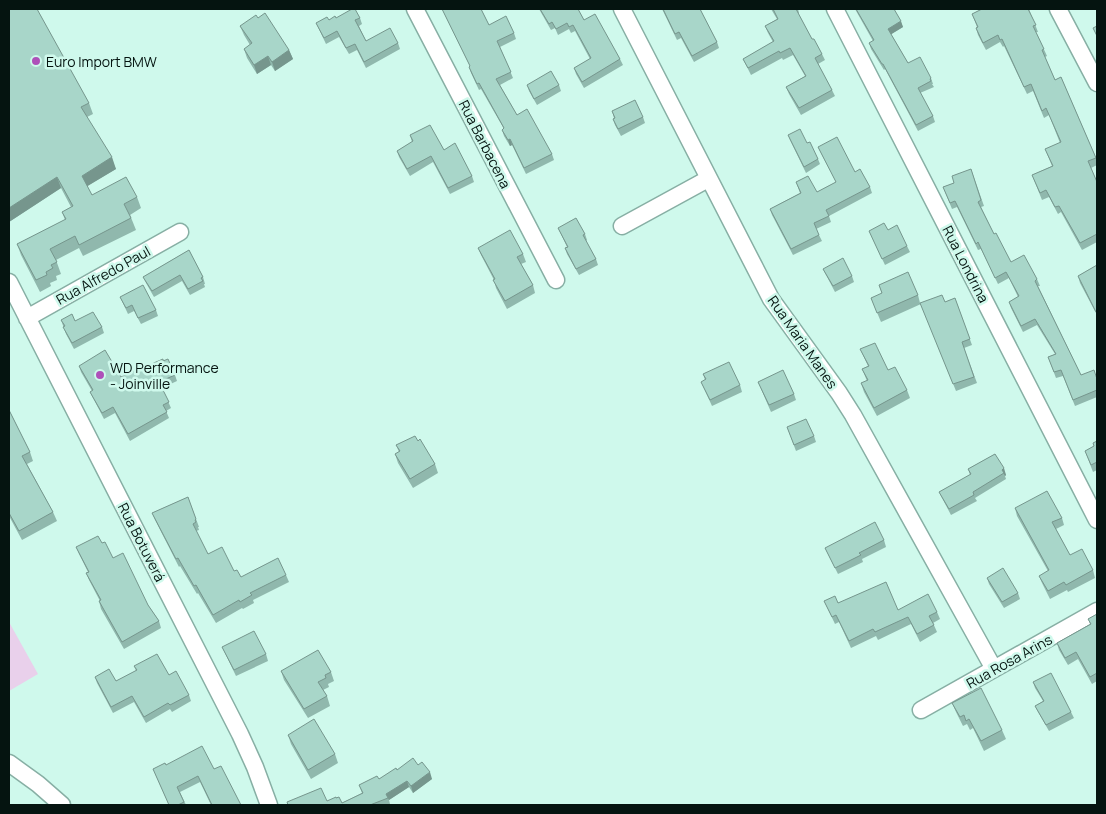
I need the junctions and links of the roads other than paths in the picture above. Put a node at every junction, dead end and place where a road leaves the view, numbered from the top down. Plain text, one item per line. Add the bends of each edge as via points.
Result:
1 (415, 9) edge
2 (622, 9) edge
3 (835, 9) edge
4 (1058, 9) edge
5 (1097, 83) edge
6 (708, 179) junction
7 (622, 226) dead end
8 (180, 232) dead end
9 (556, 280) dead end
10 (9, 282) edge
11 (27, 318) junction
12 (1097, 520) edge
13 (1097, 611) edge
14 (994, 669) junction
15 (921, 710) dead end
16 (9, 763) edge
17 (62, 805) edge
18 (268, 805) edge

1 - 9 street, Rua Barbacena
2 - 6 street, Rua Maria Manes
3 - 12 street, Rua Londrina
4 - 5 street
6 - 7 street
6 - 14 street, Rua Maria Manes via 771,299 853,415
8 - 11 street, Rua Alfredo Paul
10 - 11 street, Rua Botuverá
11 - 18 street, Rua Botuverá via 240,734
13 - 14 street, Rua Rosa Arins
14 - 15 street, Rua Rosa Arins
16 - 17 street

